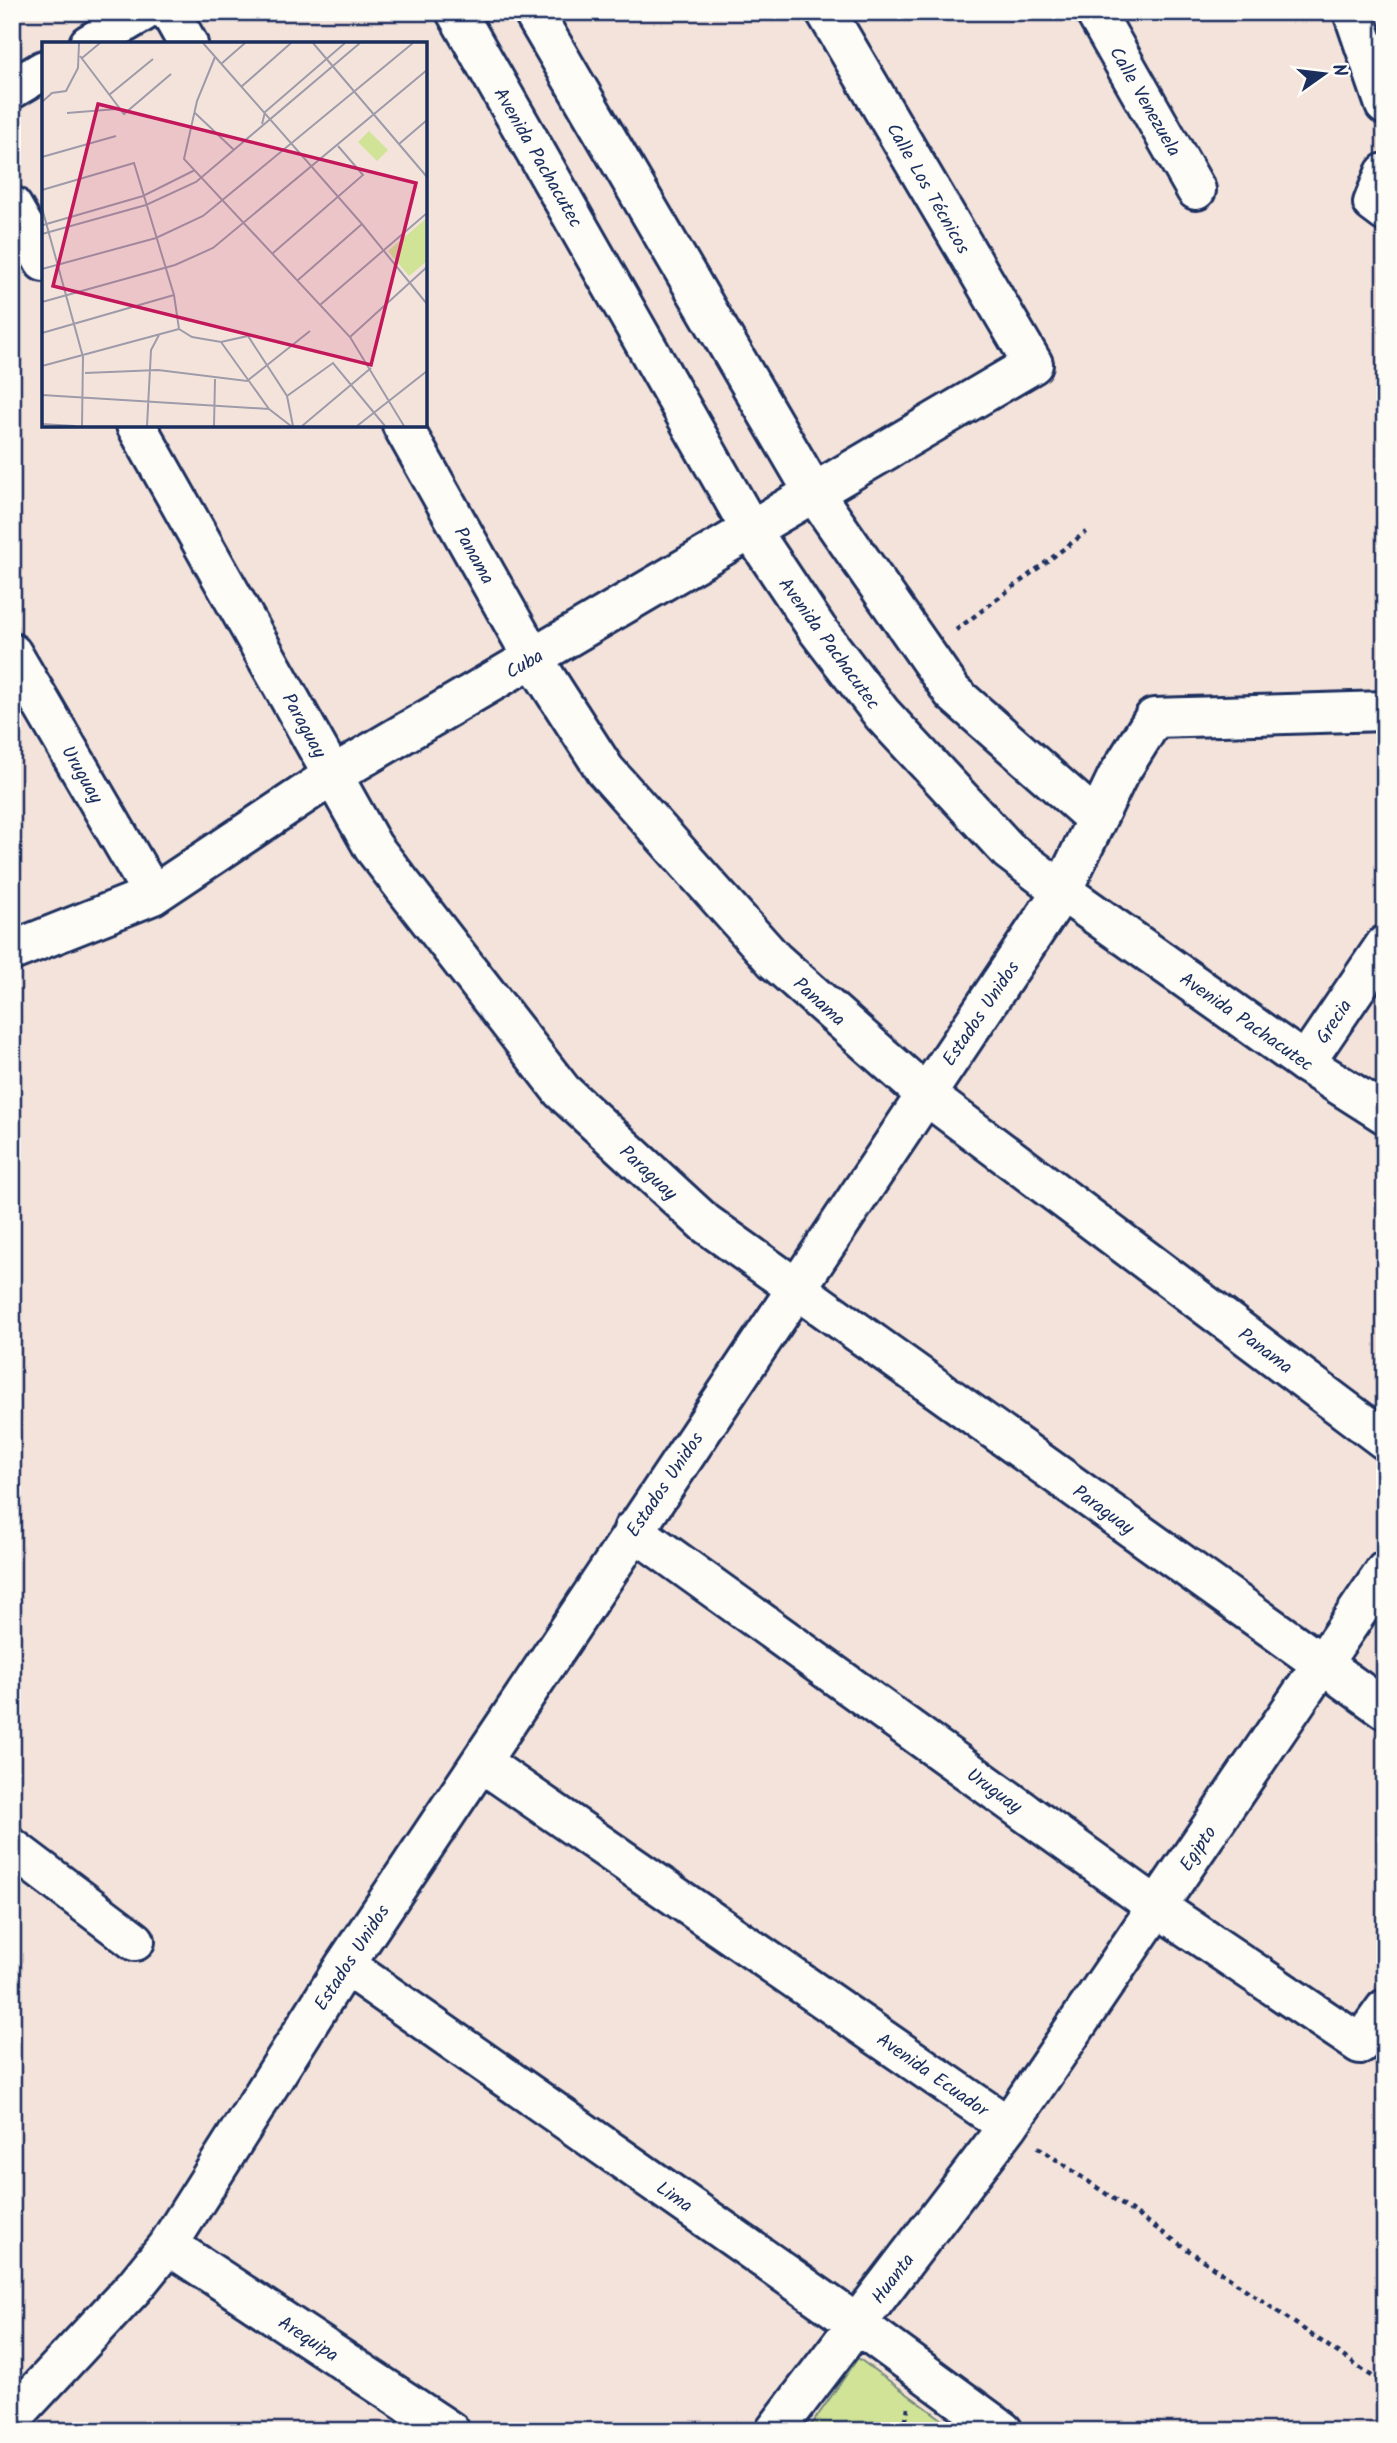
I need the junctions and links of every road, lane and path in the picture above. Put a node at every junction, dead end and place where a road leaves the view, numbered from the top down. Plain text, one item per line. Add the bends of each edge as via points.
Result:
1 (142, 12) edge
2 (170, 12) edge
3 (457, 12) edge
4 (533, 12) edge
5 (826, 12) edge
6 (1095, 12) edge
7 (1353, 12) edge
8 (92, 42) edge
9 (187, 42) edge
10 (42, 71) edge
11 (12, 89) edge
12 (1385, 105) edge
13 (1385, 173) edge
14 (1196, 190) dead end
15 (12, 206) edge
16 (1385, 212) edge
17 (42, 258) edge
18 (1033, 364) joint
19 (137, 427) edge
20 (403, 427) edge
21 (814, 493) junction
22 (751, 530) junction
23 (1086, 532) dead end
24 (12, 653) edge
25 (925, 653) junction
26 (533, 658) junction
27 (1385, 711) edge
28 (333, 775) junction
29 (1097, 819) junction
30 (1062, 891) junction
31 (153, 895) junction
32 (1385, 946) edge
33 (12, 951) edge
34 (1305, 1063) junction
35 (926, 1095) junction
36 (1385, 1114) edge
37 (796, 1289) junction
38 (1385, 1440) edge
39 (633, 1530) junction
40 (1385, 1571) edge
41 (1322, 1664) junction
42 (1385, 1709) edge
43 (481, 1762) junction
44 (12, 1848) edge
45 (1157, 1907) junction
46 (135, 1941) dead end
47 (345, 1965) junction
48 (1385, 2009) edge
49 (1009, 2126) junction
50 (169, 2245) junction
51 (857, 2324) junction
52 (1385, 2385) edge
53 (910, 2399) dead end
54 (12, 2418) edge
55 (450, 2431) edge
56 (775, 2431) edge
57 (904, 2431) edge
58 (1003, 2431) edge

1 - 8 street
2 - 9 street
3 - 22 street, Avenida Pachacutec
4 - 21 street
5 - 18 street, Calle Los Técnicos
6 - 14 street, Calle Venezuela
7 - 12 street
10 - 11 street
13 - 16 street via 1373,203
15 - 17 street
18 - 21 street, Cuba
19 - 28 street, Paraguay
20 - 26 street, Panama
21 - 22 street, Cuba
21 - 25 street
22 - 26 street, Cuba
22 - 30 street, Avenida Pachacutec via 817,629 882,714 1009,851
23 - 25 path
24 - 31 street, Uruguay
25 - 29 street via 953,693
26 - 28 street, Cuba
26 - 35 street, Panama via 605,770 667,842 774,960
27 - 29 street, Estados Unidos via 1154,718
28 - 31 street, Cuba
28 - 37 street, Paraguay via 373,847 562,1091 705,1223
29 - 30 street, Estados Unidos
30 - 34 street, Avenida Pachacutec
30 - 35 street, Estados Unidos
31 - 33 street, Cuba
32 - 34 street, Grecia
34 - 36 street, Avenida Pachacutec
35 - 37 street, Estados Unidos
35 - 38 street, Panama
37 - 39 street, Estados Unidos
37 - 41 street, Paraguay
39 - 43 street, Estados Unidos
39 - 45 street, Uruguay
40 - 41 street, Egipto
41 - 42 street, Paraguay
41 - 45 street, Egipto
43 - 47 street, Estados Unidos
43 - 49 street, Avenida Ecuador
44 - 46 street
45 - 48 street, Uruguay via 1360,2043
45 - 49 street, Egipto
47 - 50 street, Estados Unidos
47 - 51 street, Lima
49 - 51 street, Huanta
49 - 52 path, Avenida Ecuador
50 - 54 street, Estados Unidos
50 - 55 street, Arequipa
51 - 56 street, Huanta
51 - 58 street, Lima
53 - 57 path

